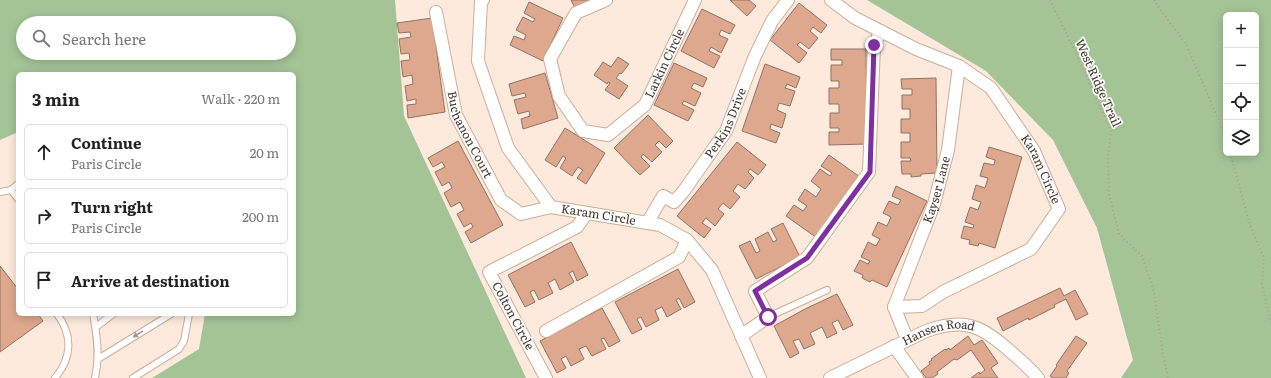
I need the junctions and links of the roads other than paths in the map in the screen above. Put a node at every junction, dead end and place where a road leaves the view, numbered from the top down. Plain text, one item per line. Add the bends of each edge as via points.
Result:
1 (483, 0) edge
2 (606, 0) edge
3 (694, 0) edge
4 (788, 0) edge
5 (831, 0) edge
6 (436, 12) dead end
7 (880, 31) junction
8 (960, 66) junction
9 (16, 186) edge
10 (11, 190) junction
11 (0, 192) edge
12 (16, 196) edge
13 (551, 207) junction
14 (588, 213) junction
15 (647, 223) junction
16 (686, 240) junction
17 (827, 290) dead end
18 (894, 307) junction
19 (58, 316) edge
20 (93, 316) edge
21 (110, 316) edge
22 (168, 316) edge
23 (189, 316) edge
24 (768, 317) junction
25 (96, 327) junction
26 (546, 331) dead end
27 (741, 336) junction
28 (907, 339) junction
29 (894, 346) junction
30 (98, 359) junction
31 (55, 378) edge
32 (95, 378) edge
33 (132, 378) edge
34 (546, 378) edge
35 (760, 378) edge
36 (830, 378) edge
37 (917, 378) edge
38 (1038, 378) edge

1 - 13 street, Karam Circle via 478,61 508,148
2 - 3 street, Larkin Circle via 576,12 550,59 558,96 583,131 608,135 645,105
4 - 15 street, Perkins Drive via 772,21 755,56 726,131 683,192 674,202 663,196
5 - 7 street, Karam Circle
6 - 13 street, Buchanon Court via 456,115 501,200 521,214
7 - 8 street, Karam Circle via 916,49
7 - 24 street via 874,45 870,172 807,258 755,291
8 - 18 street, Kayser Lane via 948,150 934,204
8 - 18 street, Karam Circle via 991,88 1034,150 1059,209 1031,249 942,292 922,306
9 - 10 lane
10 - 11 lane
10 - 12 lane
13 - 14 street, Karam Circle
14 - 15 street, Karam Circle
14 - 34 street, Colton Circle via 577,227 489,272
15 - 16 street, Karam Circle via 660,225
16 - 26 street, Colton Circle via 679,257
16 - 27 street, Karam Circle via 712,270
17 - 24 lane
18 - 28 street
19 - 31 lane via 67,331 68,344 64,363
20 - 25 lane
21 - 25 lane
22 -> 30 lane
23 - 33 lane via 184,341 179,349
24 - 27 street
25 - 30 lane
27 - 35 street, Karam Circle
28 - 29 street, Hansen Road
28 - 38 street, Hansen Road via 939,326 960,324 978,328 994,337
29 - 36 street, Hansen Road
29 - 37 street
30 - 32 lane

